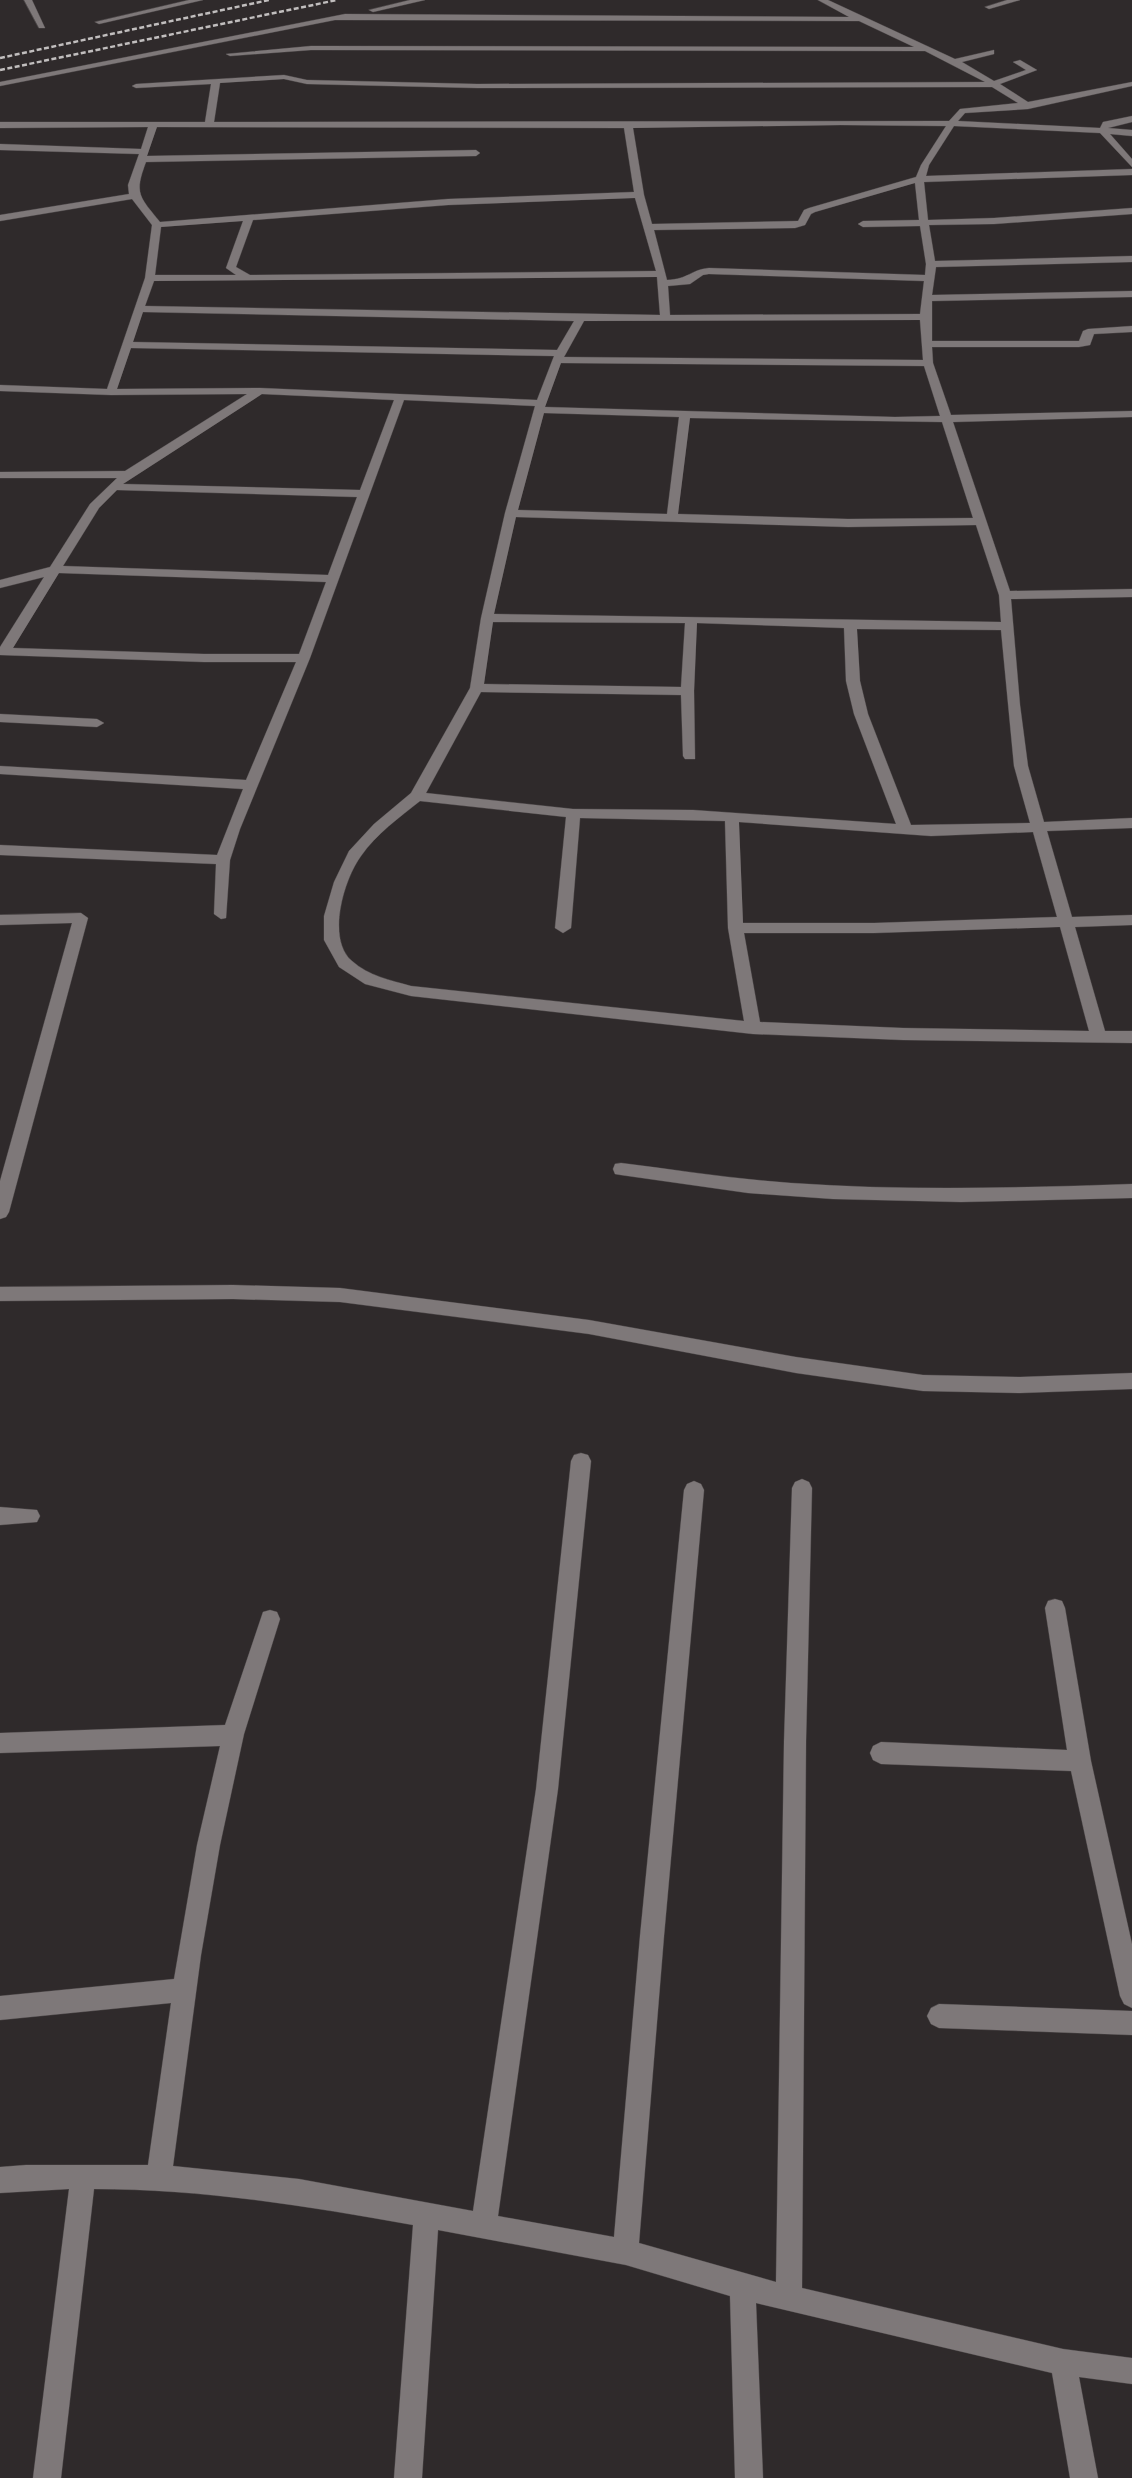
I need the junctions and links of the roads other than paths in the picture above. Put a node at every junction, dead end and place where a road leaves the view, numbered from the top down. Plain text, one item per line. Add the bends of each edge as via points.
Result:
1 (28, 0) edge
2 (199, 0) edge
3 (421, 0) edge
4 (822, 0) edge
5 (1016, 0) edge
6 (989, 6) dead end
7 (334, 18) junction
8 (860, 19) junction
9 (99, 22) dead end
10 (42, 26) dead end
11 (928, 49) junction
12 (991, 52) dead end
13 (230, 54) dead end
14 (954, 62) junction
15 (1017, 62) dead end
16 (216, 81) junction
17 (993, 84) junction
18 (1132, 84) edge
19 (0, 85) edge
20 (136, 86) dead end
21 (1027, 105) junction
22 (1132, 120) edge
23 (154, 124) junction
24 (209, 124) junction
25 (951, 124) junction
26 (0, 125) edge
27 (628, 125) junction
28 (1054, 127) junction
29 (1103, 131) junction
30 (1132, 134) edge
31 (0, 147) edge
32 (476, 153) dead end
33 (144, 156) junction
34 (1132, 164) edge
35 (1132, 172) edge
36 (920, 179) junction
37 (639, 195) junction
38 (134, 196) junction
39 (1132, 211) edge
40 (250, 216) junction
41 (0, 218) edge
42 (923, 223) junction
43 (863, 224) dead end
44 (157, 225) junction
45 (648, 227) junction
46 (1132, 259) edge
47 (931, 264) junction
48 (150, 278) junction
49 (248, 278) junction
50 (928, 278) junction
51 (662, 279) junction
52 (1132, 294) edge
53 (926, 298) junction
54 (140, 309) junction
55 (665, 316) junction
56 (925, 317) junction
57 (581, 318) junction
58 (1132, 329) edge
59 (928, 344) junction
60 (129, 345) junction
61 (559, 356) junction
62 (928, 363) junction
63 (0, 388) edge
64 (260, 391) junction
65 (111, 392) junction
66 (401, 395) junction
67 (540, 406) junction
68 (1132, 414) edge
69 (685, 416) junction
70 (945, 420) junction
71 (127, 474) junction
72 (0, 475) edge
73 (115, 487) junction
74 (363, 494) junction
75 (511, 513) junction
76 (672, 517) junction
77 (979, 521) junction
78 (57, 569) junction
79 (332, 579) junction
80 (0, 584) edge
81 (1132, 593) edge
82 (1005, 595) junction
83 (487, 618) junction
84 (691, 620) junction
85 (850, 625) junction
86 (1008, 626) junction
87 (2, 651) edge
88 (304, 658) junction
89 (477, 688) junction
90 (687, 691) junction
91 (0, 718) edge
92 (97, 723) dead end
93 (690, 756) dead end
94 (0, 770) edge
95 (253, 785) junction
96 (417, 796) junction
97 (573, 813) junction
98 (732, 817) junction
99 (1132, 823) edge
100 (1040, 827) junction
101 (905, 829) junction
102 (0, 850) edge
103 (223, 860) junction
104 (221, 914) dead end
105 (0, 920) edge
106 (1132, 920) edge
107 (1066, 921) junction
108 (563, 928) dead end
109 (736, 928) junction
110 (752, 1028) junction
111 (1132, 1037) edge
112 (1099, 1038) junction
113 (621, 1169) dead end
114 (1132, 1191) edge
115 (0, 1212) edge
116 (0, 1294) edge
117 (1132, 1381) edge
118 (580, 1461) dead end
119 (802, 1488) dead end
120 (694, 1490) dead end
121 (0, 1516) edge
122 (30, 1516) dead end
123 (1055, 1608) dead end
124 (270, 1619) dead end
125 (234, 1734) junction
126 (0, 1742) edge
127 (881, 1753) dead end
128 (1080, 1761) junction
129 (184, 1990) junction
130 (1132, 1996) edge
131 (0, 2008) edge
132 (939, 2016) dead end
133 (1132, 2023) edge
134 (83, 2177) junction
135 (159, 2177) junction
136 (0, 2180) edge
137 (426, 2216) junction
138 (484, 2226) junction
139 (626, 2252) junction
140 (743, 2287) junction
141 (789, 2297) junction
142 (1063, 2362) junction
143 (1132, 2371) edge
144 (47, 2478) edge
145 (408, 2478) edge
146 (749, 2478) edge
147 (1084, 2478) edge

1 - 10 street
2 - 9 street
3 - 7 street
4 - 8 street
5 - 6 street
7 - 8 street
7 - 19 street
8 - 11 street
11 - 13 street via 311,48
11 - 14 street
12 - 14 street
14 - 17 street
15 - 17 street via 1033,70
16 - 17 street via 284,77 307,82 477,86
16 - 20 street
16 - 24 street
17 - 21 street
18 - 21 street
21 - 25 street via 962,111
21 - 28 street
22 - 29 street via 1112,121
23 - 24 street
23 - 26 street
23 - 33 street
24 - 27 street
25 - 27 street
25 - 28 street
25 - 36 street
27 - 37 street
28 - 29 street
29 - 30 street
29 - 34 street
31 - 33 street
32 - 33 street
33 - 38 street via 133,185
35 - 36 street
36 - 42 street
36 - 45 street via 812,210 795,225
37 - 40 street
37 - 45 street
38 - 41 street
38 - 44 street
39 - 42 street
40 - 44 street
40 - 49 street via 231,268
42 - 43 street
42 - 47 street
44 - 48 street
45 - 51 street
46 - 47 street
47 - 50 street
48 - 49 street
48 - 54 street
49 - 51 street
50 - 51 street via 709,271 687,282
50 - 53 street
51 - 55 street
52 - 53 street
53 - 56 street
54 - 57 street
54 - 60 street
55 - 56 street
55 - 57 street
56 - 59 street
57 - 61 street
58 - 59 street via 1092,331 1087,333 1086,343 1079,344
59 - 62 street
60 - 61 street
60 - 65 street
61 - 62 street
61 - 67 street
62 - 70 street
63 - 65 street
64 - 65 street
64 - 66 street
64 - 71 street
66 - 67 street
66 - 74 street
67 - 69 street
67 - 75 street
68 - 70 street
69 - 70 street
69 - 76 street
70 - 77 street
71 - 72 street
71 - 73 street
73 - 74 street
73 - 78 street via 94,506
74 - 79 street
75 - 76 street
75 - 83 street
76 - 77 street via 848,523
77 - 82 street
78 - 79 street
78 - 80 street
78 - 87 street
79 - 88 street
81 - 82 street
82 - 86 street
83 - 84 street
83 - 89 street
84 - 85 street
84 - 90 street
85 - 86 street
85 - 101 street via 853,681 861,714
86 - 100 street via 1021,765
87 - 88 street
88 - 95 street
89 - 90 street
89 - 96 street
90 - 93 street
91 - 92 street
94 - 95 street
95 - 103 street
96 - 97 street
96 - 110 street via 354,854 331,916 332,940 344,963 370,980 411,991
97 - 98 street
97 - 108 street
98 - 101 street
98 - 109 street
99 - 100 street
100 - 101 street
100 - 107 street
102 - 103 street
103 - 104 street
105 - 115 street via 81,918
106 - 107 street
107 - 109 street
107 - 112 street
109 - 110 street
110 - 112 street
111 - 112 street
113 - 114 street via 787,1190 865,1194 964,1197
116 - 117 street via 340,1295 589,1327 923,1383
118 - 138 street via 547,1789
119 - 141 street
120 - 139 street
121 - 122 street
123 - 128 street
124 - 125 street
125 - 126 street
125 - 129 street
127 - 128 street
128 - 130 street
129 - 131 street
129 - 135 street
132 - 133 street
134 - 135 street
134 - 136 street
134 - 144 street
135 - 137 street via 299,2192
137 - 138 street
137 - 145 street
138 - 139 street
139 - 140 street
140 - 141 street
140 - 146 street
141 - 142 street
142 - 143 street
142 - 147 street

